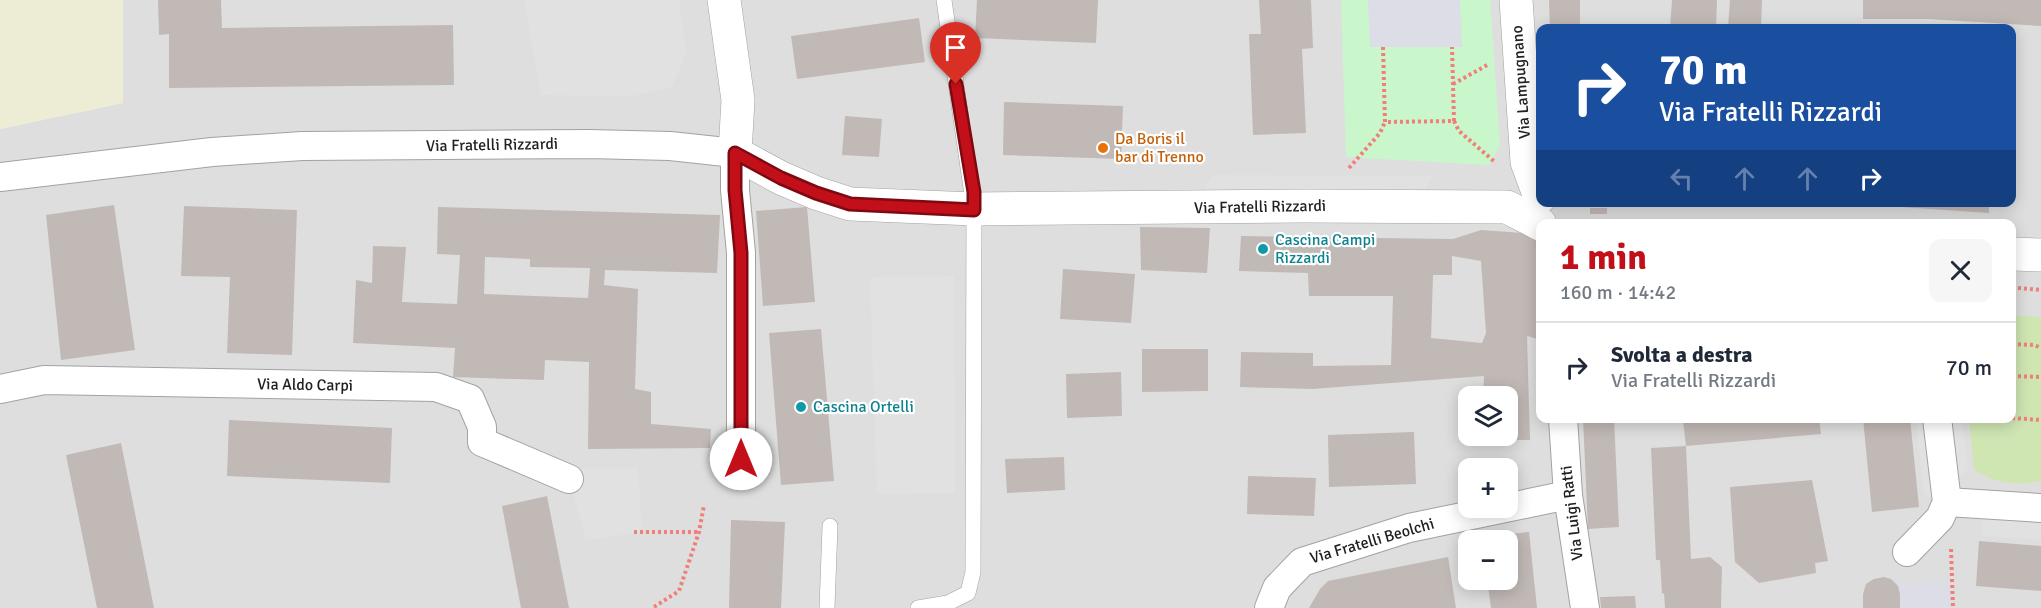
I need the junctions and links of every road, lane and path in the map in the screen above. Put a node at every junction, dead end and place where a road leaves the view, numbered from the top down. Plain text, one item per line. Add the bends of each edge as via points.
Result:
1 (724, 0) edge
2 (944, 0) edge
3 (1516, 0) edge
4 (1383, 47) dead end
5 (1452, 47) dead end
6 (1491, 63) dead end
7 (1453, 84) junction
8 (1454, 121) junction
9 (1385, 122) junction
10 (735, 153) junction
11 (1498, 165) dead end
12 (1349, 168) dead end
13 (0, 177) edge
14 (1536, 186) edge
15 (974, 210) junction
16 (1536, 222) edge
17 (2016, 254) edge
18 (2041, 255) edge
19 (2016, 288) edge
20 (2041, 290) edge
21 (2016, 344) edge
22 (2041, 348) edge
23 (2016, 376) edge
24 (2041, 377) edge
25 (0, 389) edge
26 (2016, 418) edge
27 (2041, 420) edge
28 (1563, 423) edge
29 (1938, 423) edge
30 (741, 459) dead end
31 (569, 479) dead end
32 (1568, 495) junction
33 (1947, 502) junction
34 (704, 505) dead end
35 (2041, 508) edge
36 (830, 526) dead end
37 (699, 531) junction
38 (634, 532) dead end
39 (1951, 540) dead end
40 (1906, 552) dead end
41 (969, 601) edge
42 (654, 607) edge
43 (827, 608) edge
44 (918, 608) edge
45 (1269, 608) edge
46 (1585, 608) edge
47 (1953, 608) edge

1 - 10 street via 738,100
2 - 15 lane
3 - 14 street, Via Lampugnano via 1527,162
4 - 9 path
5 - 7 path
6 - 7 path
7 - 8 path
8 - 9 path
8 - 11 path via 1459,131
9 - 12 path
10 - 13 street, Via Fratelli Rizzardi via 589,144 302,146 212,152
10 - 15 street, Via Fratelli Rizzardi via 781,178 850,204
10 - 30 street via 741,253
15 - 16 street, Via Fratelli Rizzardi via 1507,207
15 - 41 lane via 973,572
17 - 18 street
19 - 20 path
21 - 22 path
23 - 24 path
25 - 31 street, Via Aldo Carpi via 44,380 436,387 470,399 482,427 482,442
26 - 27 path
28 - 32 street, Via Luigi Ratti
29 - 33 street
32 - 45 street, Via Fratelli Beolchi via 1409,528 1302,562 1277,588
32 - 46 street, Via Luigi Ratti
33 - 35 street
33 - 40 street via 1940,518
34 - 37 path
36 - 43 lane
37 - 38 path
37 - 42 path via 679,591
39 - 47 path
41 - 44 lane

